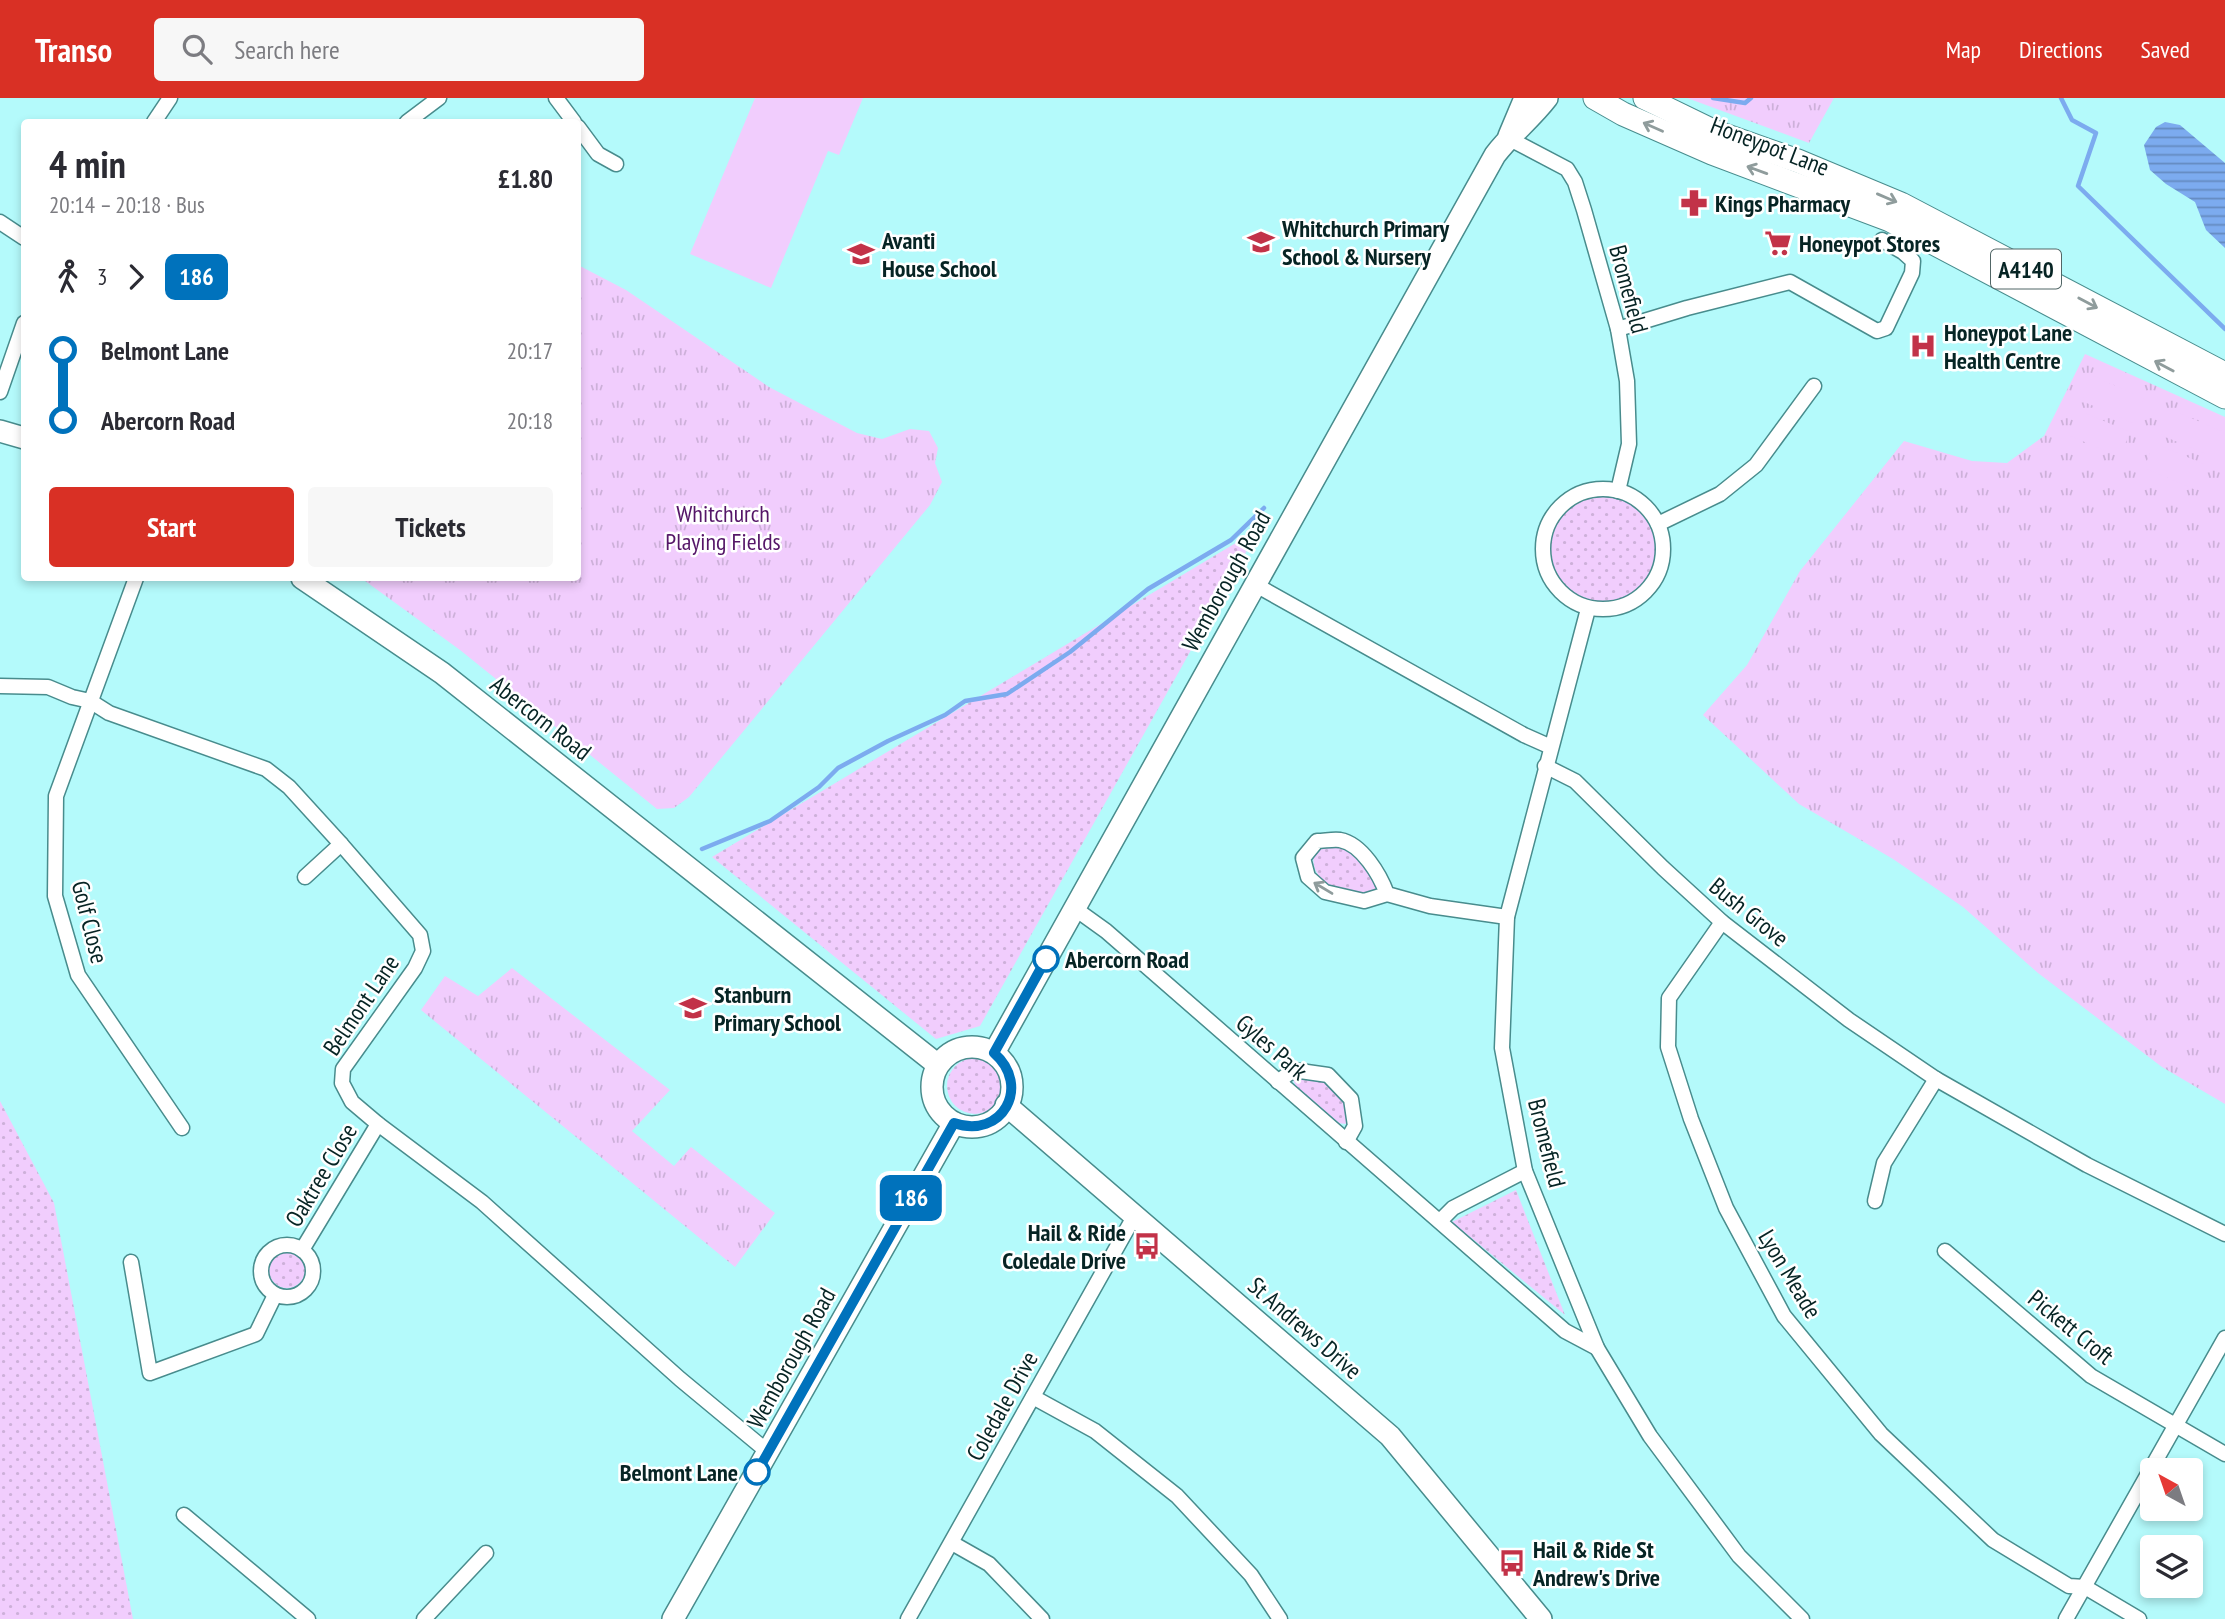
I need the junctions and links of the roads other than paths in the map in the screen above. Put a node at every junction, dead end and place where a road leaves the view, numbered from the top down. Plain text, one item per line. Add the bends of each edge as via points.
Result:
1 (170, 98) edge
2 (439, 98) edge
3 (556, 98) edge
4 (1525, 98) edge
5 (1547, 98) edge
6 (1595, 98) edge
7 (1645, 98) edge
8 (156, 119) edge
9 (411, 119) edge
10 (572, 119) edge
11 (581, 131) edge
12 (1508, 138) junction
13 (615, 164) dead end
14 (0, 222) edge
15 (21, 235) edge
16 (1882, 240) dead end
17 (1618, 329) junction
18 (21, 332) edge
19 (2225, 374) edge
20 (1814, 386) dead end
21 (0, 392) edge
22 (2225, 397) edge
23 (0, 431) edge
24 (21, 437) edge
25 (1618, 491) junction
26 (1658, 524) junction
27 (135, 581) edge
28 (306, 581) edge
29 (1254, 584) junction
30 (1588, 608) junction
31 (0, 686) edge
32 (90, 701) junction
33 (1551, 747) junction
34 (1545, 766) junction
35 (341, 844) junction
36 (305, 877) dead end
37 (1387, 894) junction
38 (1074, 908) junction
39 (1507, 917) junction
40 (1721, 922) junction
41 (994, 1053) junction
42 (938, 1065) junction
43 (1936, 1079) junction
44 (1278, 1082) junction
45 (1006, 1105) junction
46 (954, 1123) junction
47 (378, 1124) junction
48 (183, 1128) dead end
49 (1346, 1142) junction
50 (1525, 1171) junction
51 (1875, 1201) dead end
52 (1135, 1215) junction
53 (1440, 1221) junction
54 (2225, 1234) edge
55 (302, 1250) junction
56 (1945, 1251) dead end
57 (131, 1262) dead end
58 (275, 1295) junction
59 (2225, 1338) edge
60 (1597, 1348) junction
61 (1033, 1397) junction
62 (2176, 1424) junction
63 (768, 1452) junction
64 (2225, 1454) edge
65 (184, 1515) dead end
66 (952, 1543) junction
67 (486, 1553) dead end
68 (2085, 1587) junction
69 (308, 1619) edge
70 (424, 1619) edge
71 (673, 1619) edge
72 (908, 1619) edge
73 (1042, 1619) edge
74 (1280, 1619) edge
75 (1541, 1619) edge
76 (1802, 1619) edge
77 (2067, 1619) edge
78 (2138, 1619) edge

1 - 8 street
2 - 9 street
3 - 10 street
4 - 12 street, Wemborough Road
5 - 12 street, Wemborough Road
22 -> 6 main road, Honeypot Lane / A4140 via 1890,220 1712,153
7 -> 19 main road, Honeypot Lane / A4140 via 1713,131 1901,204
11 - 13 street via 597,154
12 - 17 street, Bromefield via 1559,163 1575,181
12 - 29 street, Wemborough Road
14 - 15 street
16 - 17 street via 1913,261 1912,273 1886,328 1877,331 1790,282
17 - 25 street, Bromefield via 1628,381 1629,444
18 - 21 street
20 - 26 street via 1756,465 1720,494
23 - 24 street
25 - 26 street via 1637,498
25 - 30 street via 1582,492 1561,507 1546,528 1542,555 1552,582
26 - 30 street via 1663,546 1653,583 1632,603 1607,610
27 - 32 street
28 - 42 street, Abercorn Road via 442,673
29 - 33 street
29 - 38 street, Wemborough Road
30 - 33 street, Bromefield
31 - 32 street, Belmont Lane via 48,688
32 - 35 street, Belmont Lane via 109,713 266,769 289,787
32 - 48 street, Golf Close via 56,796 55,896 78,975
33 - 34 street, Bromefield
34 - 39 street, Bromefield
34 - 40 street, Bush Grove via 1575,781
35 - 36 street
35 - 47 street, Belmont Lane via 420,935 423,951 343,1069 342,1083 352,1101
37 -> 37 street via 1364,901 1325,892 1308,877 1303,858 1317,841 1342,840 1363,854 1380,875
37 - 39 street via 1430,906
38 - 41 street, Wemborough Road
38 - 44 street, Gyles Park via 1107,931
39 - 50 street, Bromefield via 1502,1048
40 - 43 street, Bush Grove via 1849,1020
40 - 68 street, Lyon Meade via 1669,998 1668,1047 1726,1208 1784,1316 1881,1434 1993,1540 2069,1586
41 - 42 street via 969,1046 957,1049
41 - 45 street via 1010,1073 1012,1086
42 - 46 street via 933,1077 934,1102
43 - 51 street via 1884,1163
43 - 54 street, Bush Grove via 2087,1165
44 - 49 street, Gyles Park
44 - 49 street via 1293,1070 1328,1074 1351,1099 1355,1126
45 - 46 street via 985,1125
45 - 52 street, St Andrews Drive
46 - 63 street, Wemborough Road
47 - 55 street, Oaktree Close
47 - 63 street, Belmont Lane via 482,1202
49 - 53 street, Gyles Park
50 - 53 street via 1454,1208
50 - 60 street, Bromefield
52 - 61 street, Coledale Drive
52 - 75 street, St Andrews Drive via 1390,1436
53 - 60 street, Gyles Park via 1565,1331
55 - 58 street, Oaktree Close via 312,1264 311,1281 300,1294
55 - 58 street, Oaktree Close via 286,1245 264,1257 262,1283
56 - 62 street, Pickett Croft via 2091,1376
57 - 58 street via 150,1373 256,1334
59 - 62 street
60 - 76 street, Bromefield via 1657,1446 1739,1556
61 - 66 street, Coledale Drive
61 - 74 street via 1095,1431 1177,1496 1251,1575
62 - 64 street, Pickett Croft
62 - 68 street
63 - 71 street, Wemborough Road
65 - 69 street
66 - 72 street, Coledale Drive
66 - 73 street via 989,1563
67 - 70 street
68 - 77 street
68 - 78 street, Lyon Meade

